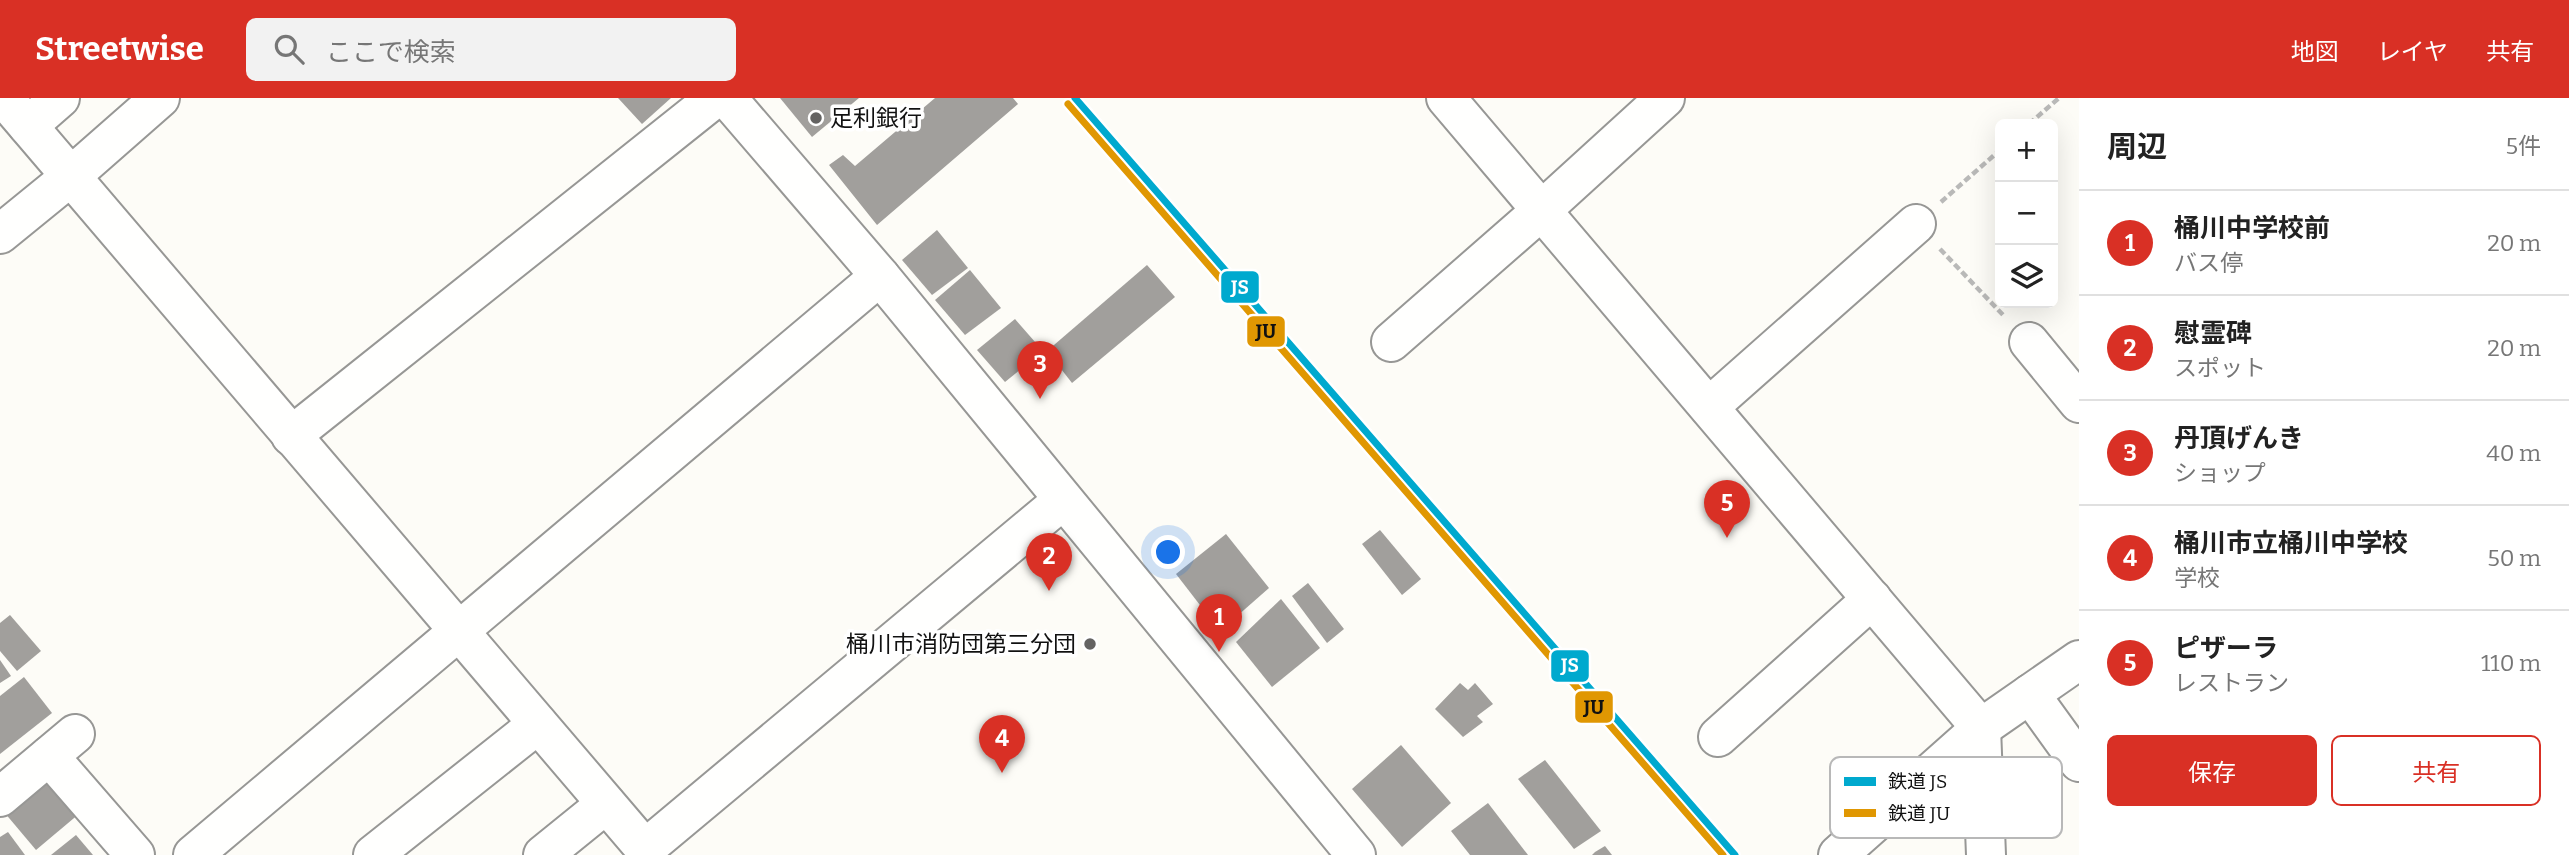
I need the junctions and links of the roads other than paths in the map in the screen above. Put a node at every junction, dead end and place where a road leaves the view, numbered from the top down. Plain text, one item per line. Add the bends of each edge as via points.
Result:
1 (60, 98) edge
2 (160, 98) edge
3 (715, 98) edge
4 (727, 98) edge
5 (1447, 98) edge
6 (1665, 98) edge
7 (16, 112) edge
8 (70, 177) junction
9 (1542, 210) junction
10 (1916, 224) road end
11 (0, 234) edge
12 (880, 276) junction
13 (1391, 342) dead end
14 (2029, 342) road end
15 (2079, 403) edge
16 (1709, 407) junction
17 (291, 436) junction
18 (1063, 500) junction
19 (1872, 599) junction
20 (459, 632) junction
21 (2079, 660) edge
22 (2030, 694) junction
23 (538, 724) junction
24 (1981, 728) junction
25 (1718, 737) dead end
26 (1948, 757) edge
27 (1982, 757) edge
28 (2079, 762) edge
29 (0, 797) edge
30 (606, 804) junction
31 (1857, 838) edge
32 (135, 855) edge
33 (193, 855) edge
34 (373, 855) edge
35 (543, 855) edge
36 (1356, 855) edge
37 (1838, 855) edge

1 - 7 street
2 - 8 street
3 - 17 street
4 - 12 street
5 - 9 street
6 - 9 street
7 - 8 street
8 - 11 street
8 - 17 street
9 - 13 street
9 - 16 street
10 - 16 street
12 - 18 street
12 - 20 street
14 - 15 street
16 - 19 street
17 - 20 street
18 - 30 street via 645,849
18 - 36 street
19 - 24 street
19 - 25 street
20 - 23 street
20 - 33 street
21 - 22 street
22 - 24 street
22 - 28 street
23 - 30 street
23 - 34 street
24 - 26 street
24 - 27 street
29 - 32 street via 62,745
30 - 35 street
31 - 37 street

